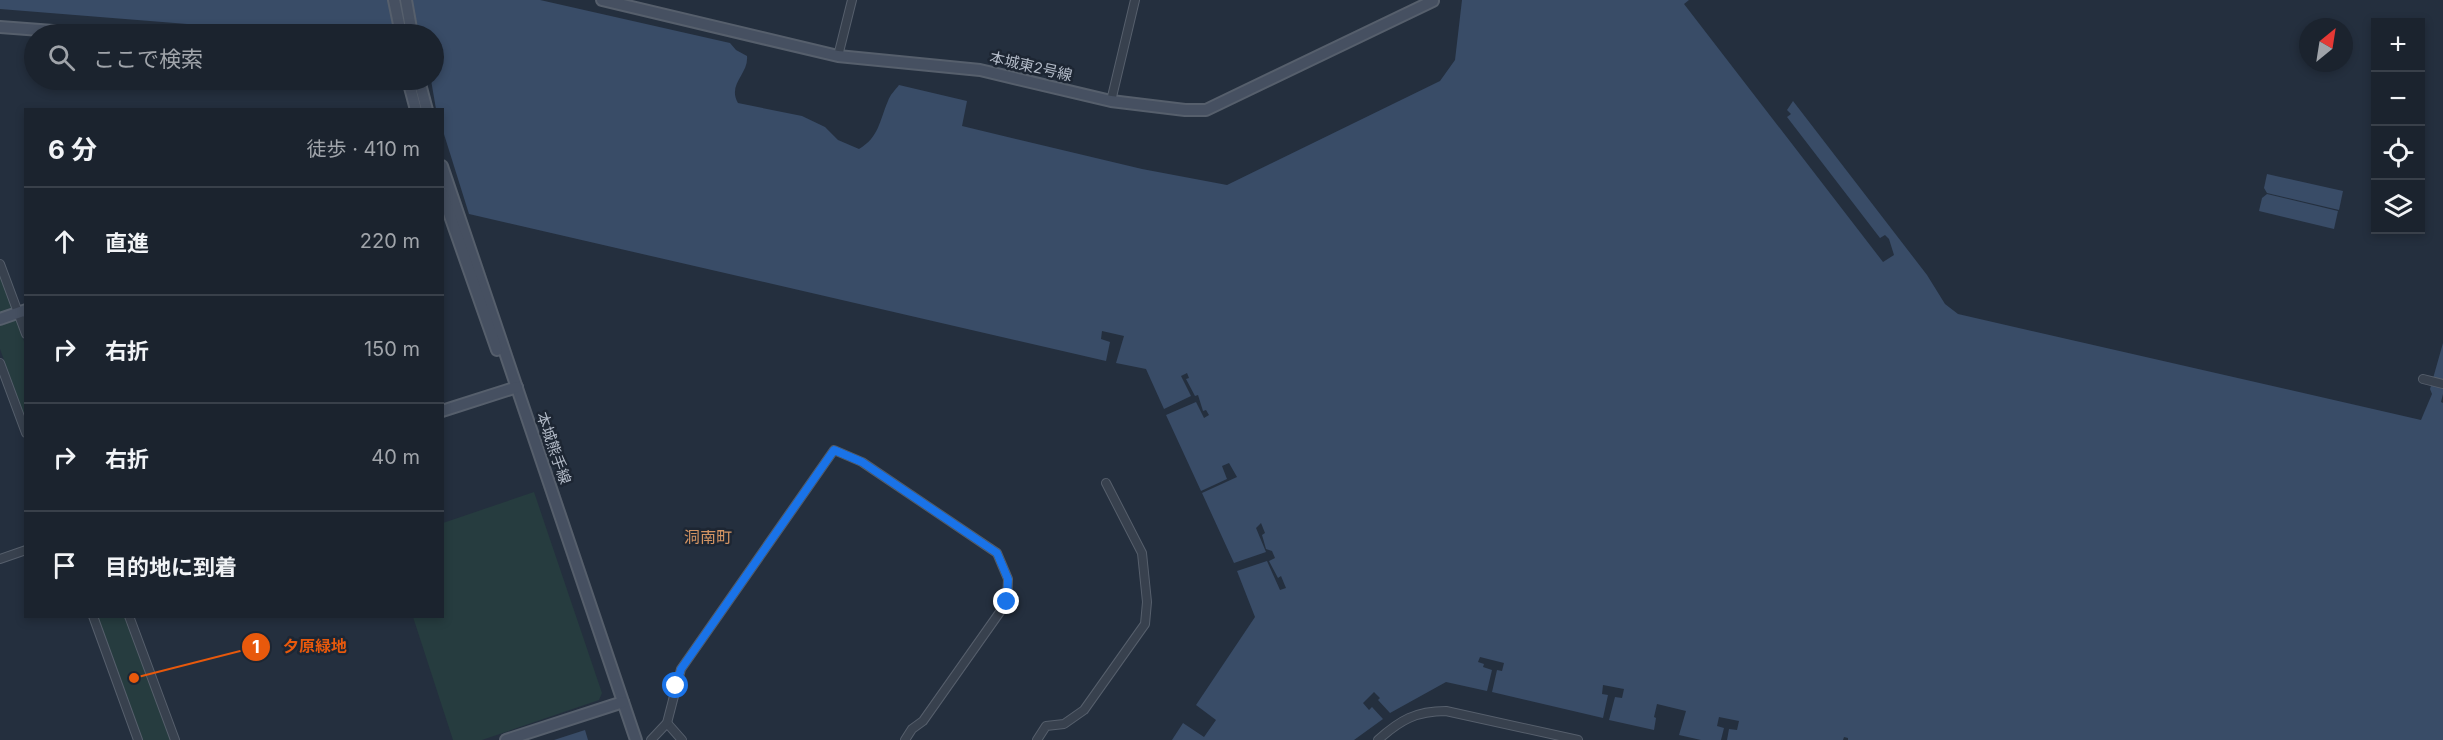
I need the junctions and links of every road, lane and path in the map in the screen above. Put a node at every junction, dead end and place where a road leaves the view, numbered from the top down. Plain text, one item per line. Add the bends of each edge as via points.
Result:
1 (394, 0) edge
2 (406, 0) edge
3 (602, 0) edge
4 (852, 0) edge
5 (1135, 0) edge
6 (1433, 1) edge
7 (399, 24) edge
8 (410, 24) edge
9 (0, 27) edge
10 (24, 29) edge
11 (838, 56) junction
12 (411, 90) edge
13 (422, 90) edge
14 (1111, 100) junction
15 (415, 108) edge
16 (426, 108) edge
17 (444, 172) edge
18 (444, 198) edge
19 (0, 264) edge
20 (22, 311) edge
21 (0, 319) edge
22 (0, 363) edge
23 (2423, 379) dead end
24 (2443, 384) edge
25 (514, 388) junction
26 (444, 410) edge
27 (24, 428) edge
28 (1106, 483) dead end
29 (24, 551) edge
30 (0, 559) edge
31 (94, 618) edge
32 (130, 618) edge
33 (620, 703) junction
34 (667, 723) junction
35 (138, 740) edge
36 (175, 740) edge
37 (506, 740) edge
38 (629, 740) edge
39 (636, 740) edge
40 (651, 740) edge
41 (682, 740) edge
42 (905, 740) edge
43 (1037, 740) edge
44 (1378, 740) edge
45 (1578, 740) edge

1 - 7 street
2 - 8 street
3 - 11 street, 本城東2号線
4 - 11 street
5 - 14 street
6 - 14 street, 本城東2号線 via 1206,110
9 - 10 street
11 - 14 street, 本城東2号線 via 980,70
12 - 15 street
13 - 16 street
17 - 25 street, 本城熊手線
18 - 25 street, 本城熊手線
19 - 20 street
20 - 21 street
22 - 27 street
23 - 24 street
25 - 26 street
25 - 33 street, 本城熊手線
28 - 43 street via 1142,553 1145,624 1084,710 1064,724 1046,726
29 - 30 street
31 - 35 street
32 - 36 street
33 - 37 street
33 - 38 street, 本城熊手線
33 - 39 street, 本城熊手線
34 - 40 street
34 - 41 street
34 - 42 street via 681,669 834,450 862,462 997,553 1008,579 1007,602 923,722
44 - 45 street via 1401,721 1428,711 1446,711

